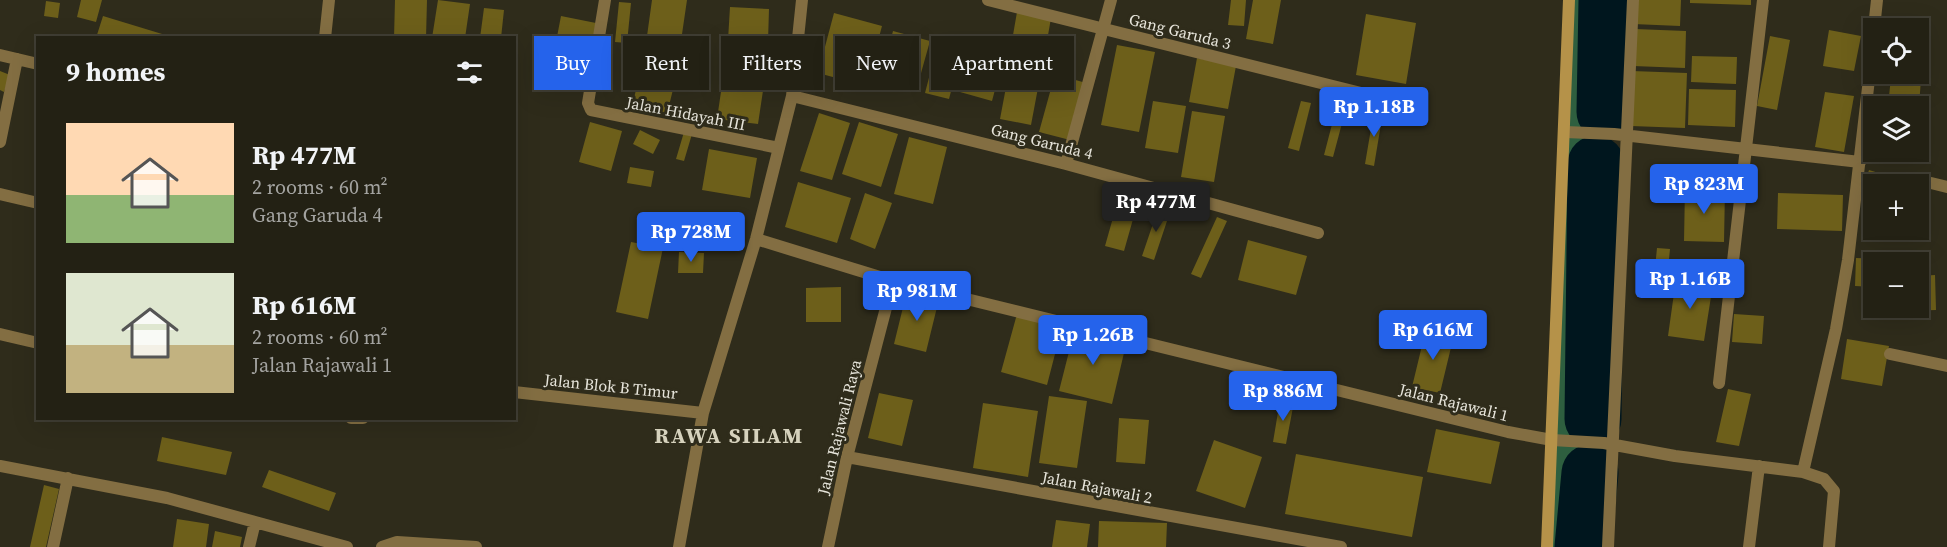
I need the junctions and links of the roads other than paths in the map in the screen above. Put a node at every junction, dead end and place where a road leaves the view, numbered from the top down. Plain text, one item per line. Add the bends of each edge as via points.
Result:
1 (329, 0) edge
2 (605, 0) edge
3 (802, 0) edge
4 (988, 0) edge
5 (1111, 0) edge
6 (1569, 0) edge
7 (1633, 0) edge
8 (1762, 0) edge
9 (1877, 0) edge
10 (1875, 18) edge
11 (1105, 30) junction
12 (325, 36) edge
13 (0, 55) edge
14 (17, 59) junction
15 (36, 64) edge
16 (1869, 84) edge
17 (1365, 94) dead end
18 (792, 96) junction
19 (1571, 132) junction
20 (1627, 138) junction
21 (0, 142) edge
22 (779, 148) junction
23 (1746, 150) junction
24 (1860, 162) junction
25 (1066, 164) junction
26 (1931, 183) dead end
27 (1947, 187) edge
28 (0, 195) edge
29 (36, 203) edge
30 (1318, 232) dead end
31 (756, 239) junction
32 (893, 281) junction
33 (0, 334) edge
34 (36, 343) edge
35 (1890, 354) dead end
36 (1947, 366) edge
37 (1719, 383) dead end
38 (516, 392) edge
39 (703, 413) junction
40 (1552, 440) junction
41 (1609, 443) junction
42 (848, 457) junction
43 (0, 466) edge
44 (1759, 466) junction
45 (1803, 472) junction
46 (68, 478) junction
47 (255, 522) junction
48 (53, 547) edge
49 (249, 547) edge
50 (347, 547) edge
51 (382, 547) edge
52 (476, 547) edge
53 (679, 547) edge
54 (828, 547) edge
55 (1341, 547) edge
56 (1546, 547) edge
57 (1608, 547) edge
58 (1749, 547) edge
59 (1829, 547) edge

1 - 12 street
2 - 22 street, Jalan Hidayah III via 588,103 591,110
3 - 18 street
4 - 11 street, Gang Garuda 3
5 - 11 street
6 - 19 street
7 - 20 street
8 - 23 street
9 - 10 street
11 - 17 street, Gang Garuda 3
11 - 25 street
13 - 14 street
14 - 15 street
14 - 21 street
16 - 24 street
18 - 22 street
18 - 25 street, Gang Garuda 4
19 - 20 street
19 - 40 street
20 - 23 street
20 - 41 street
22 - 31 street
23 - 24 street
23 - 37 street
24 - 45 street via 1836,329
25 - 30 street, Gang Garuda 4
26 - 27 street
28 - 29 street
31 - 32 street, Jalan Rajawali 1
31 - 39 street
32 - 40 street, Jalan Rajawali 1
32 - 42 street, Jalan Rajawali Raya
33 - 34 street
35 - 36 street
38 - 39 street, Jalan Blok B Timur
39 - 53 street
40 - 41 street, Jalan Rajawali 1
40 - 56 street
41 - 44 street, Jalan Rajawali 1
41 - 57 street
42 - 54 street, Jalan Rajawali Raya
42 - 55 street, Jalan Rajawali 2
43 - 46 street
44 - 45 street, Jalan Rajawali 1
44 - 58 street
45 - 59 street, Jalan Rajawali 1 via 1824,478 1834,491
46 - 47 street via 167,498
46 - 48 street
47 - 49 street
47 - 50 street
51 - 52 street via 398,542

